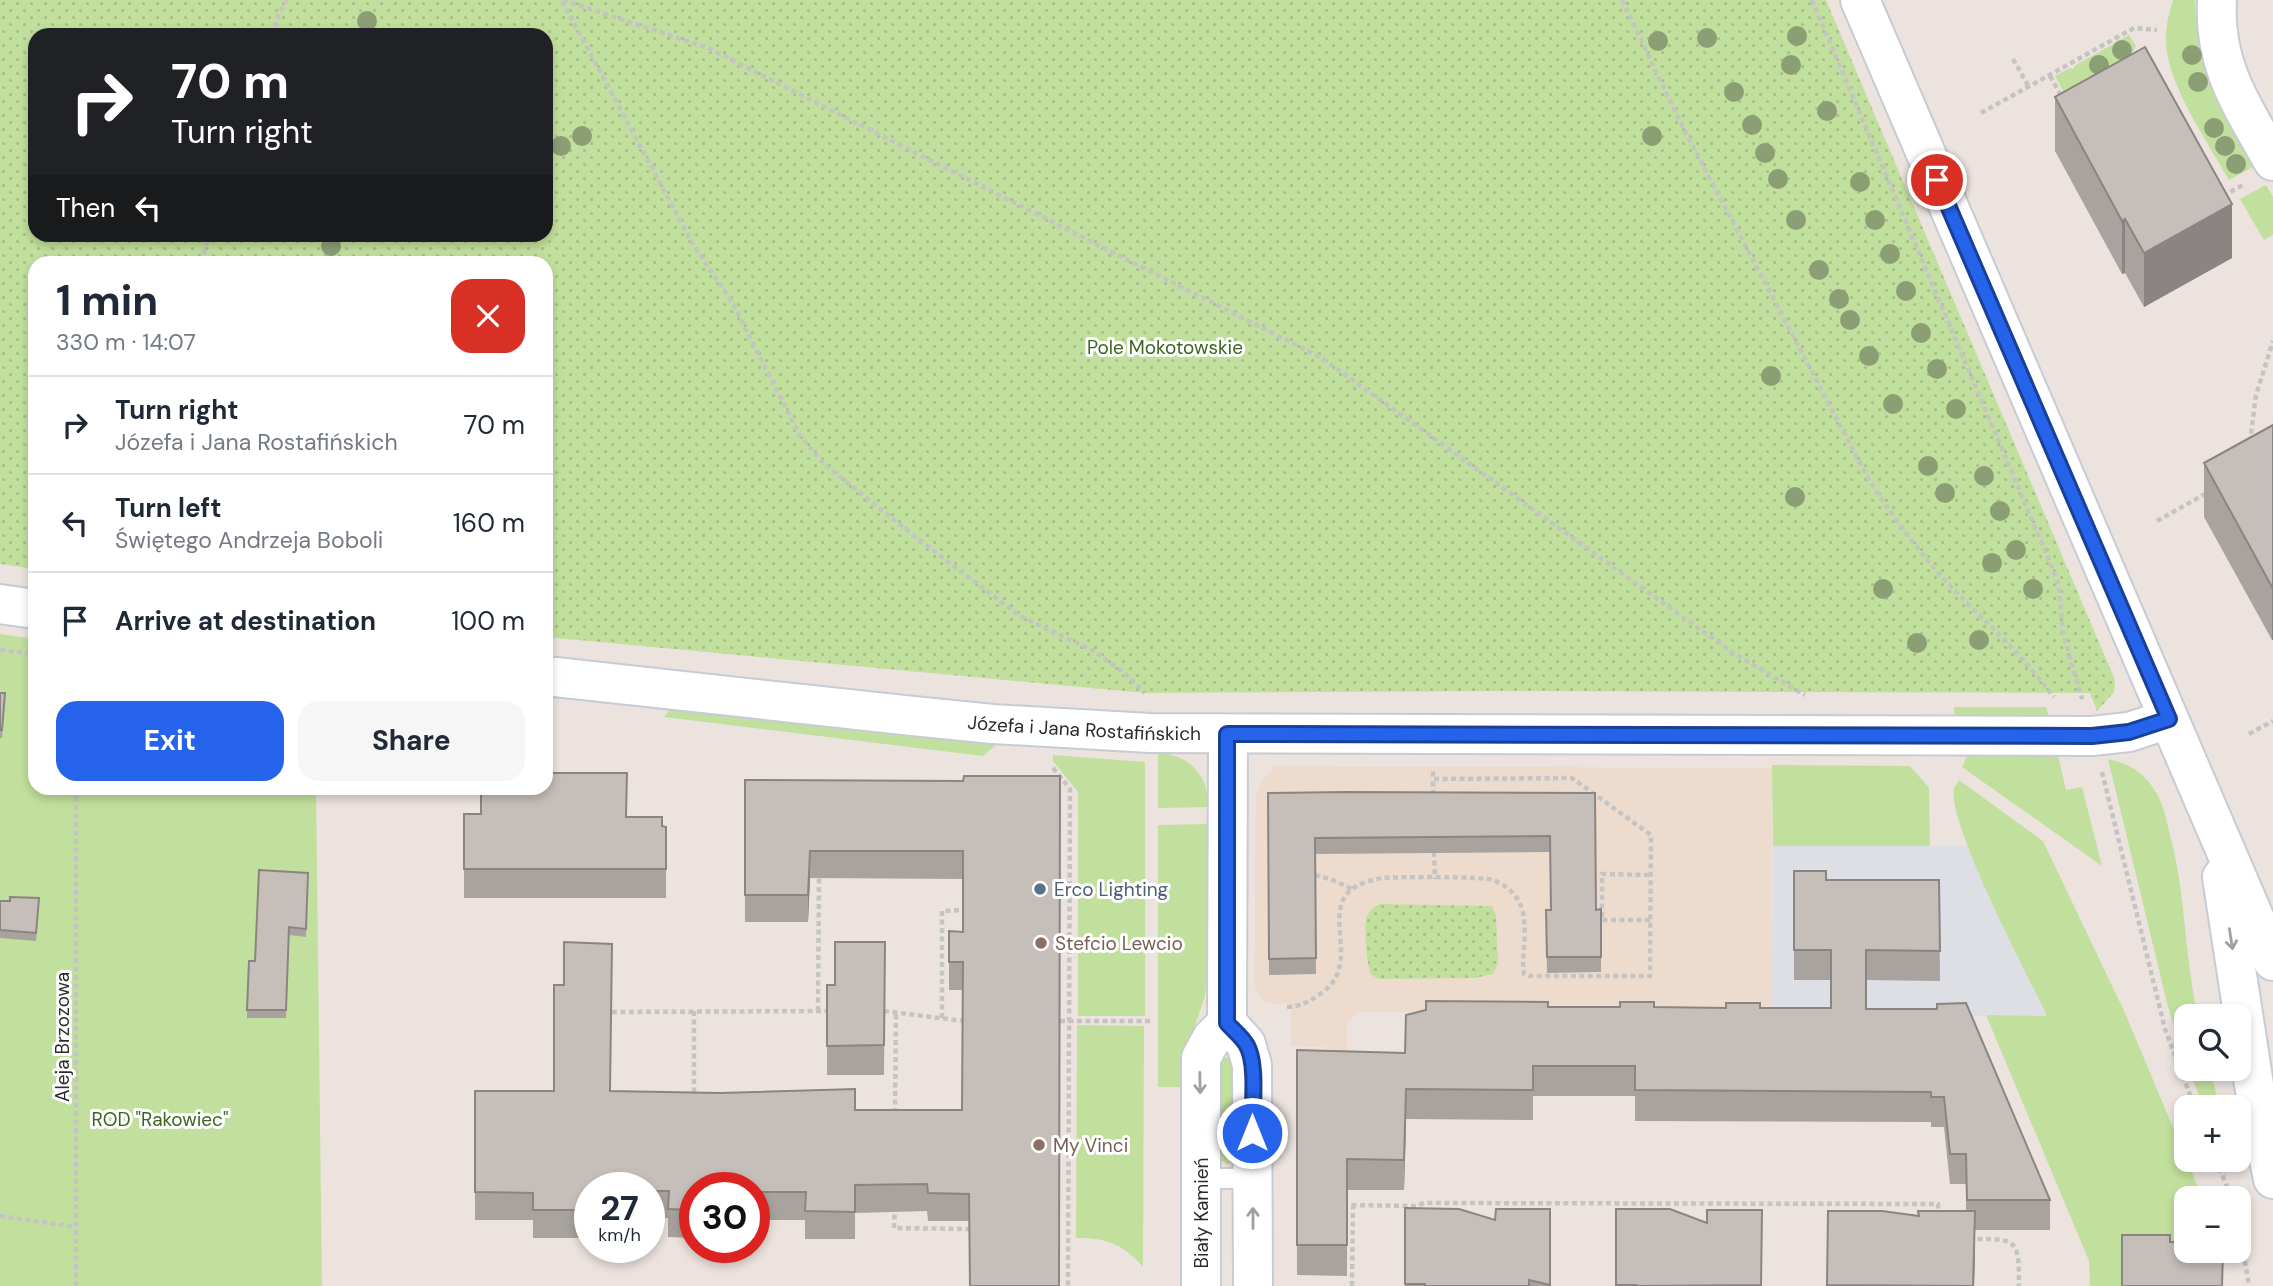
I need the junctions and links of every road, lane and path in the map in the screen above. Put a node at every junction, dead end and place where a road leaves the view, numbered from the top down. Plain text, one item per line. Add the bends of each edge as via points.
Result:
1 (287, 0) edge
2 (562, 0) edge
3 (1622, 0) edge
4 (1812, 0) edge
5 (1860, 0) edge
6 (2217, 0) edge
7 (274, 28) edge
8 (2157, 30) dead end
9 (2013, 60) dead end
10 (2050, 76) junction
11 (2029, 87) junction
12 (2068, 109) edge
13 (1982, 113) dead end
14 (2261, 171) edge
15 (2216, 200) edge
16 (2273, 341) edge
17 (2249, 454) edge
18 (2212, 490) edge
19 (2157, 521) dead end
20 (0, 604) edge
21 (28, 608) edge
22 (0, 649) edge
23 (28, 653) edge
24 (553, 677) edge
25 (1151, 699) dead end
26 (1816, 700) dead end
27 (2057, 700) dead end
28 (2085, 707) dead end
29 (2169, 719) junction
30 (2273, 721) edge
31 (1227, 734) junction
32 (2249, 734) dead end
33 (1048, 761) dead end
34 (1433, 766) dead end
35 (2101, 768) dead end
36 (1433, 779) junction
37 (76, 795) edge
38 (1433, 802) edge
39 (2214, 823) junction
40 (1434, 852) edge
41 (1650, 874) junction
42 (1315, 875) edge
43 (818, 878) edge
44 (1435, 879) junction
45 (1352, 888) junction
46 (972, 910) edge
47 (1650, 920) junction
48 (2273, 961) edge
49 (1287, 1007) dead end
50 (818, 1011) junction
51 (835, 1011) edge
52 (884, 1011) edge
53 (612, 1012) edge
54 (694, 1012) junction
55 (896, 1012) junction
56 (942, 1018) junction
57 (963, 1021) edge
58 (1060, 1021) edge
59 (1069, 1021) junction
60 (1151, 1021) dead end
61 (1227, 1023) junction
62 (2190, 1095) edge
63 (694, 1103) edge
64 (895, 1123) edge
65 (1252, 1178) junction
66 (1201, 1179) junction
67 (2273, 1179) edge
68 (895, 1199) edge
69 (1335, 1205) edge
70 (1353, 1206) junction
71 (0, 1216) edge
72 (76, 1227) junction
73 (1938, 1228) edge
74 (969, 1229) edge
75 (1059, 1229) edge
76 (1068, 1229) junction
77 (1964, 1239) edge
78 (2245, 1263) edge
79 (76, 1286) edge
80 (1068, 1286) edge
81 (1201, 1286) edge
82 (1253, 1286) edge
83 (1352, 1286) edge
84 (2019, 1286) edge
85 (2249, 1286) edge

1 - 7 path
2 - 25 path via 694,246 732,302 800,436 824,464 1020,616 1092,650
2 - 26 path via 708,48 1322,358 1733,653
3 - 27 path via 1678,118 1869,480 1919,548 2010,643
4 - 28 path via 2054,572 2063,633
5 - 29 street
6 - 14 street via 2217,32 2229,83
8 - 10 path via 2134,28
9 - 11 path
10 - 11 path
10 - 12 path
11 - 13 path
14 - 15 path
16 - 17 path via 2253,407
18 - 19 path
20 - 21 street
22 - 23 path
24 - 31 street, Józefa i Jana Rostafińskich via 993,724
29 - 31 street, Józefa i Jana Rostafińskich via 2129,732 2092,736
29 - 39 street
30 - 32 path
31 - 61 street
33 - 59 path via 1070,789
34 - 36 path
35 - 62 path via 2165,1029
36 - 38 path
36 - 41 path via 1572,778 1651,835
37 - 72 path, Aleja Brzozowa
39 - 48 street
39 -> 67 street
40 - 44 path
41 - 47 path
41 - 47 path via 1602,874 1602,920
42 - 45 path
43 - 50 path
44 - 45 path via 1382,878
44 - 47 path via 1492,880 1512,892 1523,911 1523,968 1529,976 1650,976
45 - 49 path via 1340,906 1338,976 1303,1006
46 - 56 path via 942,911
50 - 51 path
50 - 54 path
52 - 55 path
53 - 54 path
54 - 63 path
55 - 56 path
55 - 64 path
56 - 57 path
58 - 59 path
59 - 60 path
59 - 76 path
61 - 65 street via 1247,1044 1252,1065
61 -> 66 street, Biały Kamień via 1201,1058
65 - 66 lane
82 -> 65 street
66 - 81 street, Biały Kamień
68 - 74 path via 894,1228
69 - 70 path
70 - 73 path via 1938,1205
70 - 83 path
71 - 72 path
72 - 79 path, Aleja Brzozowa
75 - 76 path
76 - 80 path
77 - 84 path via 2003,1239 2014,1244 2019,1251
78 - 85 path

